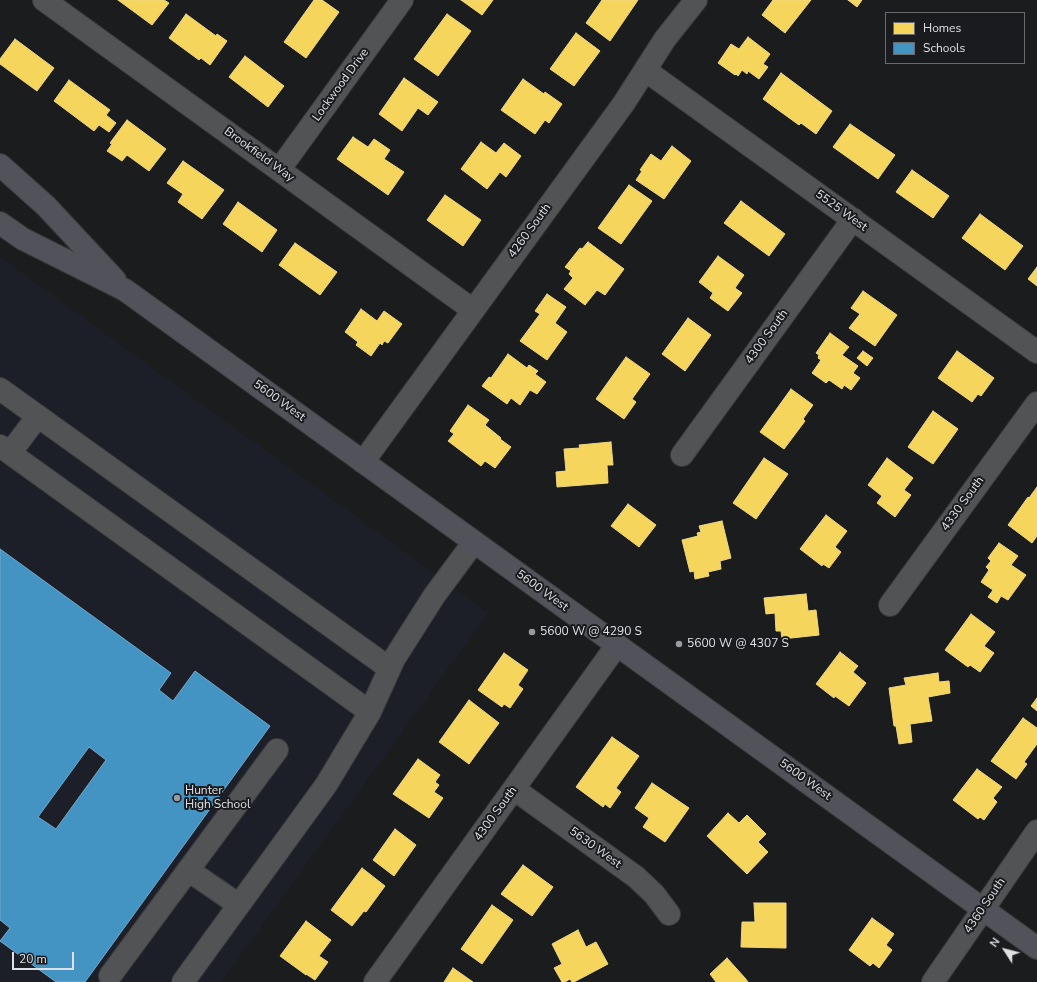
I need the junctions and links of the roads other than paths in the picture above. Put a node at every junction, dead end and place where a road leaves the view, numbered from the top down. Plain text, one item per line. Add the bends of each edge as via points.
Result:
1 (44, 0) edge
2 (402, 0) edge
3 (696, 0) edge
4 (645, 70) junction
5 (0, 165) edge
6 (279, 170) junction
7 (853, 219) junction
8 (0, 222) edge
9 (125, 290) junction
10 (473, 310) junction
11 (1037, 352) edge
12 (0, 389) edge
13 (1037, 403) edge
14 (38, 416) junction
15 (5, 450) edge
16 (682, 455) dead end
17 (363, 462) junction
18 (474, 542) junction
19 (890, 605) dead end
20 (617, 645) junction
21 (389, 668) junction
22 (370, 712) junction
23 (277, 750) dead end
24 (514, 789) junction
25 (1037, 831) edge
26 (188, 870) junction
27 (239, 905) junction
28 (983, 909) junction
29 (669, 914) dead end
30 (1037, 948) edge
31 (110, 976) dead end
32 (183, 982) edge
33 (375, 982) edge
34 (933, 982) edge

1 - 6 street, Brookfield Way
2 - 6 street, Lockwood Drive
3 - 4 street, 4260 South
4 - 7 street, 5525 West
4 - 10 street, 4260 South via 624,103
5 - 9 main road, 5600 West via 46,206
6 - 10 street, Brookfield Way
7 - 11 street, 5525 West
7 - 16 street, 4300 South
8 - 9 main road, 5600 West via 23,239
9 - 17 main road, 5600 West
10 - 17 street, 4260 South
12 - 14 street
13 - 19 street, 4330 South
14 - 15 street
14 - 21 street
15 - 22 street
17 - 18 main road, 5600 West
18 - 20 main road, 5600 West
18 - 21 street via 434,596
20 - 24 street, 4300 South
20 - 28 main road, 5600 West
21 - 22 street
22 - 27 street via 326,785
23 - 26 street
24 - 29 street, 5630 West via 636,877 654,894
24 - 33 street, 4300 South
25 - 28 street, 4360 South
26 - 27 street
26 - 31 street
27 - 32 street
28 - 30 main road, 5600 West
28 - 34 street, 4360 South

